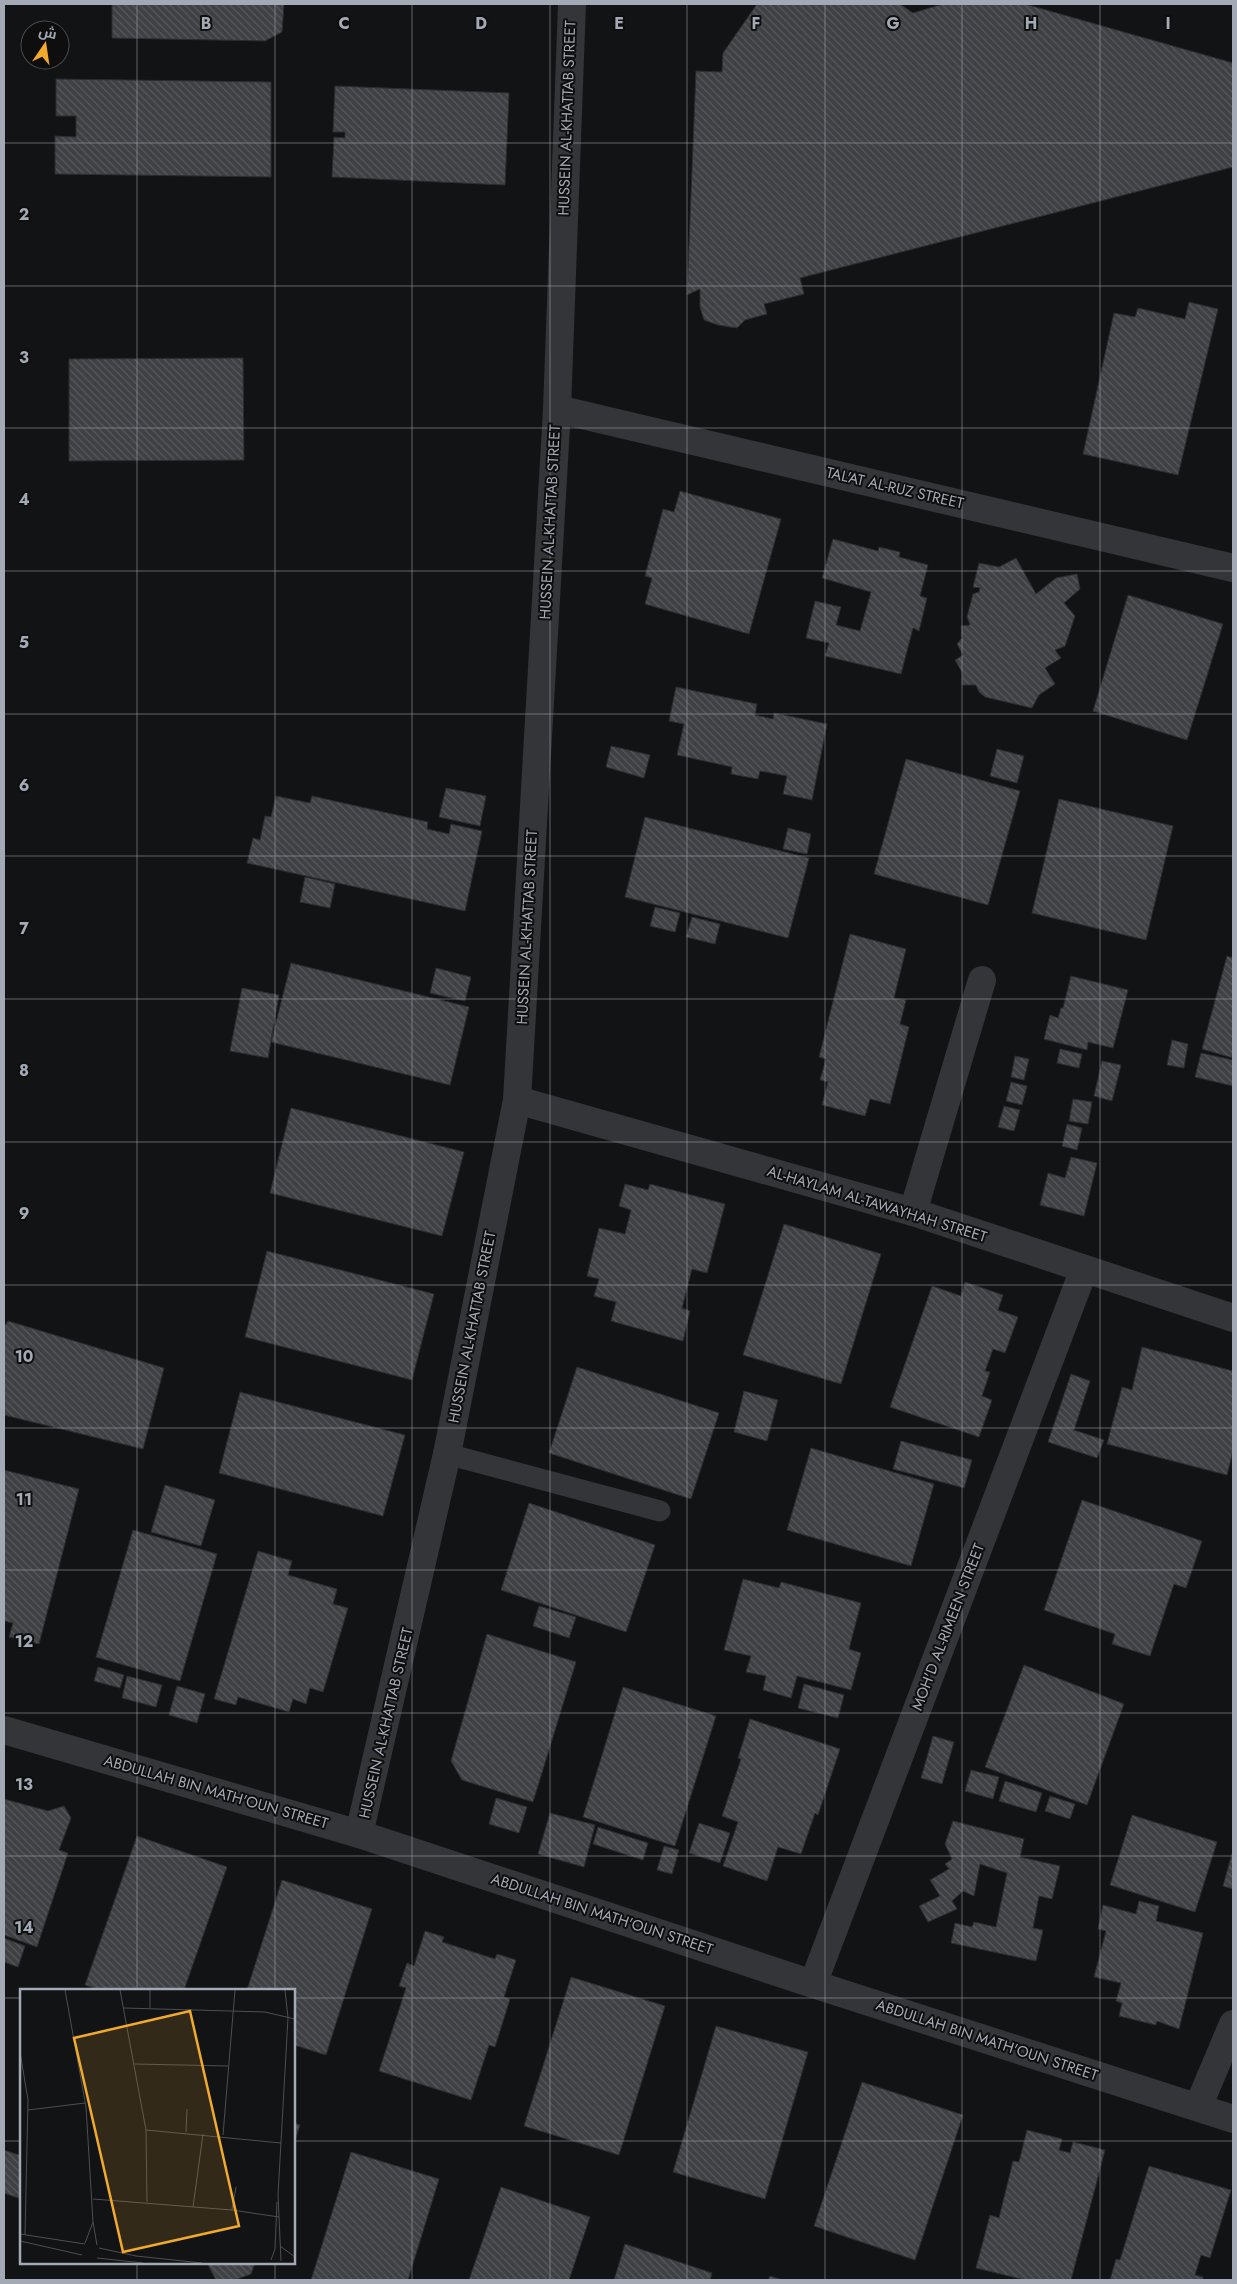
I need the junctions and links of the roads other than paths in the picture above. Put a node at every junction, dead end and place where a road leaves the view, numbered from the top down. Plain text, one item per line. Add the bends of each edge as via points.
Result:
1 (572, 4) edge
2 (557, 409) junction
3 (1233, 568) edge
4 (982, 980) dead end
5 (517, 1100) junction
6 (913, 1212) junction
7 (1084, 1269) junction
8 (1233, 1318) edge
9 (448, 1454) junction
10 (660, 1511) dead end
11 (4, 1730) edge
12 (359, 1834) junction
13 (813, 1984) junction
14 (1233, 2024) edge
15 (1198, 2107) junction
16 (1233, 2119) edge

1 - 2 street, HUSSEIN AL-KHATTAB STREET
2 - 3 street, TAL'AT AL-RUZ STREET
2 - 5 street, HUSSEIN AL-KHATTAB STREET
4 - 6 street
5 - 6 street, AL-HAYLAM AL-TAWAYHAH STREET
5 - 9 street, HUSSEIN AL-KHATTAB STREET
6 - 7 street, AL-HAYLAM AL-TAWAYHAH STREET
7 - 8 street, AL-HAYLAM AL-TAWAYHAH STREET
7 - 13 street, MOH'D AL-RIMEEN STREET
9 - 10 lane
9 - 12 street, HUSSEIN AL-KHATTAB STREET
11 - 12 street, ABDULLAH BIN MATH'OUN STREET
12 - 13 street, ABDULLAH BIN MATH'OUN STREET
13 - 15 street, ABDULLAH BIN MATH'OUN STREET
14 - 15 street
15 - 16 street, ABDULLAH BIN MATH'OUN STREET

